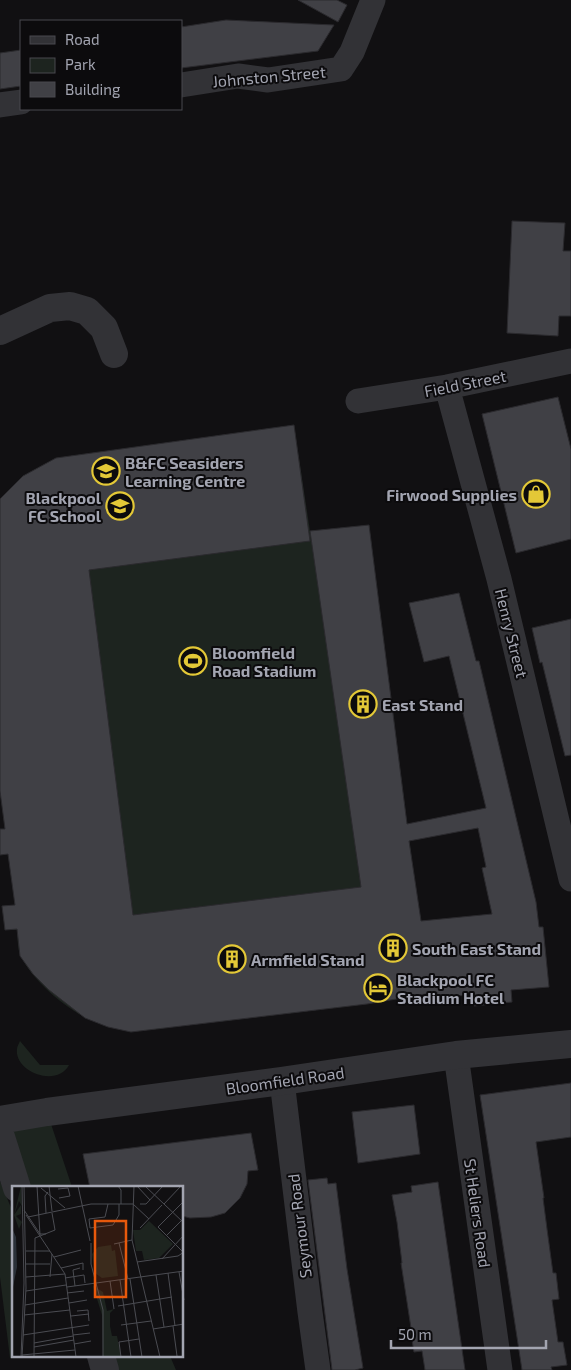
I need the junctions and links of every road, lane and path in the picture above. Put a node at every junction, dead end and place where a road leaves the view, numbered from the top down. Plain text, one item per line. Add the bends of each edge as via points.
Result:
1 (373, 0) edge
2 (182, 85) edge
3 (20, 102) edge
4 (0, 105) edge
5 (0, 332) edge
6 (114, 354) dead end
7 (571, 361) edge
8 (448, 387) junction
9 (358, 401) dead end
10 (571, 879) edge
11 (571, 1044) edge
12 (456, 1055) junction
13 (282, 1081) junction
14 (0, 1120) edge
15 (0, 1134) edge
16 (16, 1186) edge
17 (318, 1370) edge
18 (500, 1370) edge

1 - 2 street, Johnston Street via 352,52 341,68 268,80 238,76
3 - 4 street
5 - 6 street via 50,308 70,306 87,311 104,328
7 - 8 street, Field Street
8 - 9 street, Field Street
8 - 10 street, Henry Street via 499,579
11 - 12 street, Bloomfield Road
12 - 13 street, Bloomfield Road
12 - 18 street, St Heliers Road
13 - 14 street, Bloomfield Road
13 - 17 street, Seymour Road
15 - 16 street

